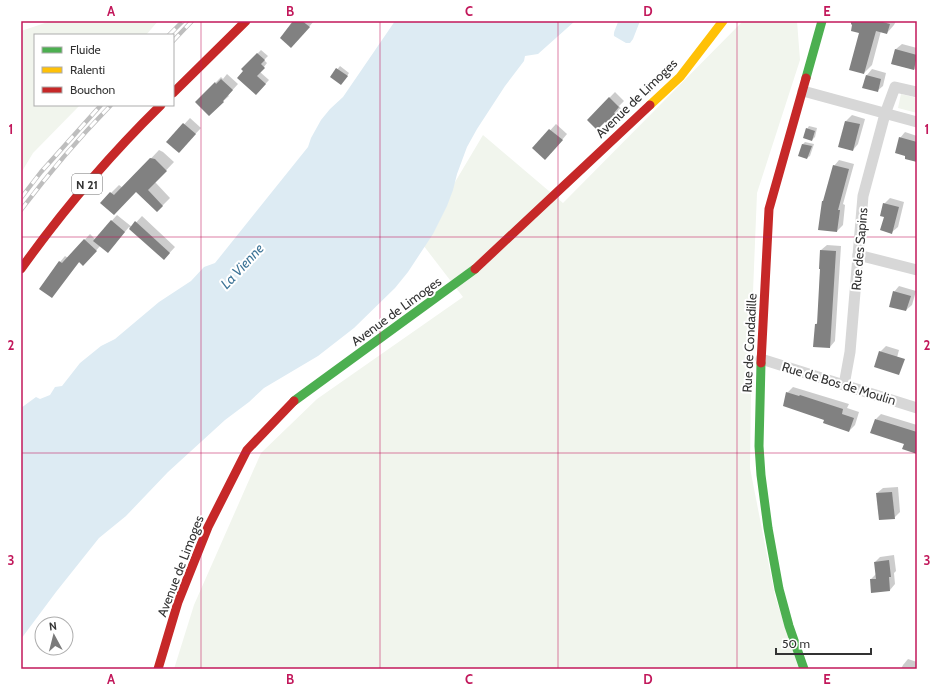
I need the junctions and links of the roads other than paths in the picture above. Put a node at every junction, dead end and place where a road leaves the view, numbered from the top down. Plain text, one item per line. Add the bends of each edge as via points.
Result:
1 (246, 21) edge
2 (723, 21) edge
3 (822, 21) edge
4 (803, 91) junction
5 (174, 92) edge
6 (917, 92) edge
7 (160, 106) edge
8 (885, 114) junction
9 (917, 122) edge
10 (858, 255) junction
11 (21, 269) edge
12 (917, 270) edge
13 (761, 359) junction
14 (844, 385) junction
15 (917, 408) edge
16 (158, 669) edge
17 (804, 669) edge

1 - 5 main road
2 - 16 main road, Avenue de Limoges via 680,76 472,272 295,400 247,450 208,527 178,602
3 - 4 main road, Rue de Condadille
4 - 8 street
4 - 13 main road, Rue de Condadille via 769,209
6 - 8 street, Rue des Sapins via 895,87
7 - 11 main road, N 21 via 75,198
8 - 9 street
8 - 10 street, Rue des Sapins via 863,196
10 - 12 street
10 - 14 street, Rue des Sapins via 850,352
13 - 14 street, Rue de Bos de Moulin
13 - 17 main road, Rue de Condadille via 759,446 768,528 781,596
14 - 15 street, Rue de Bos de Moulin

